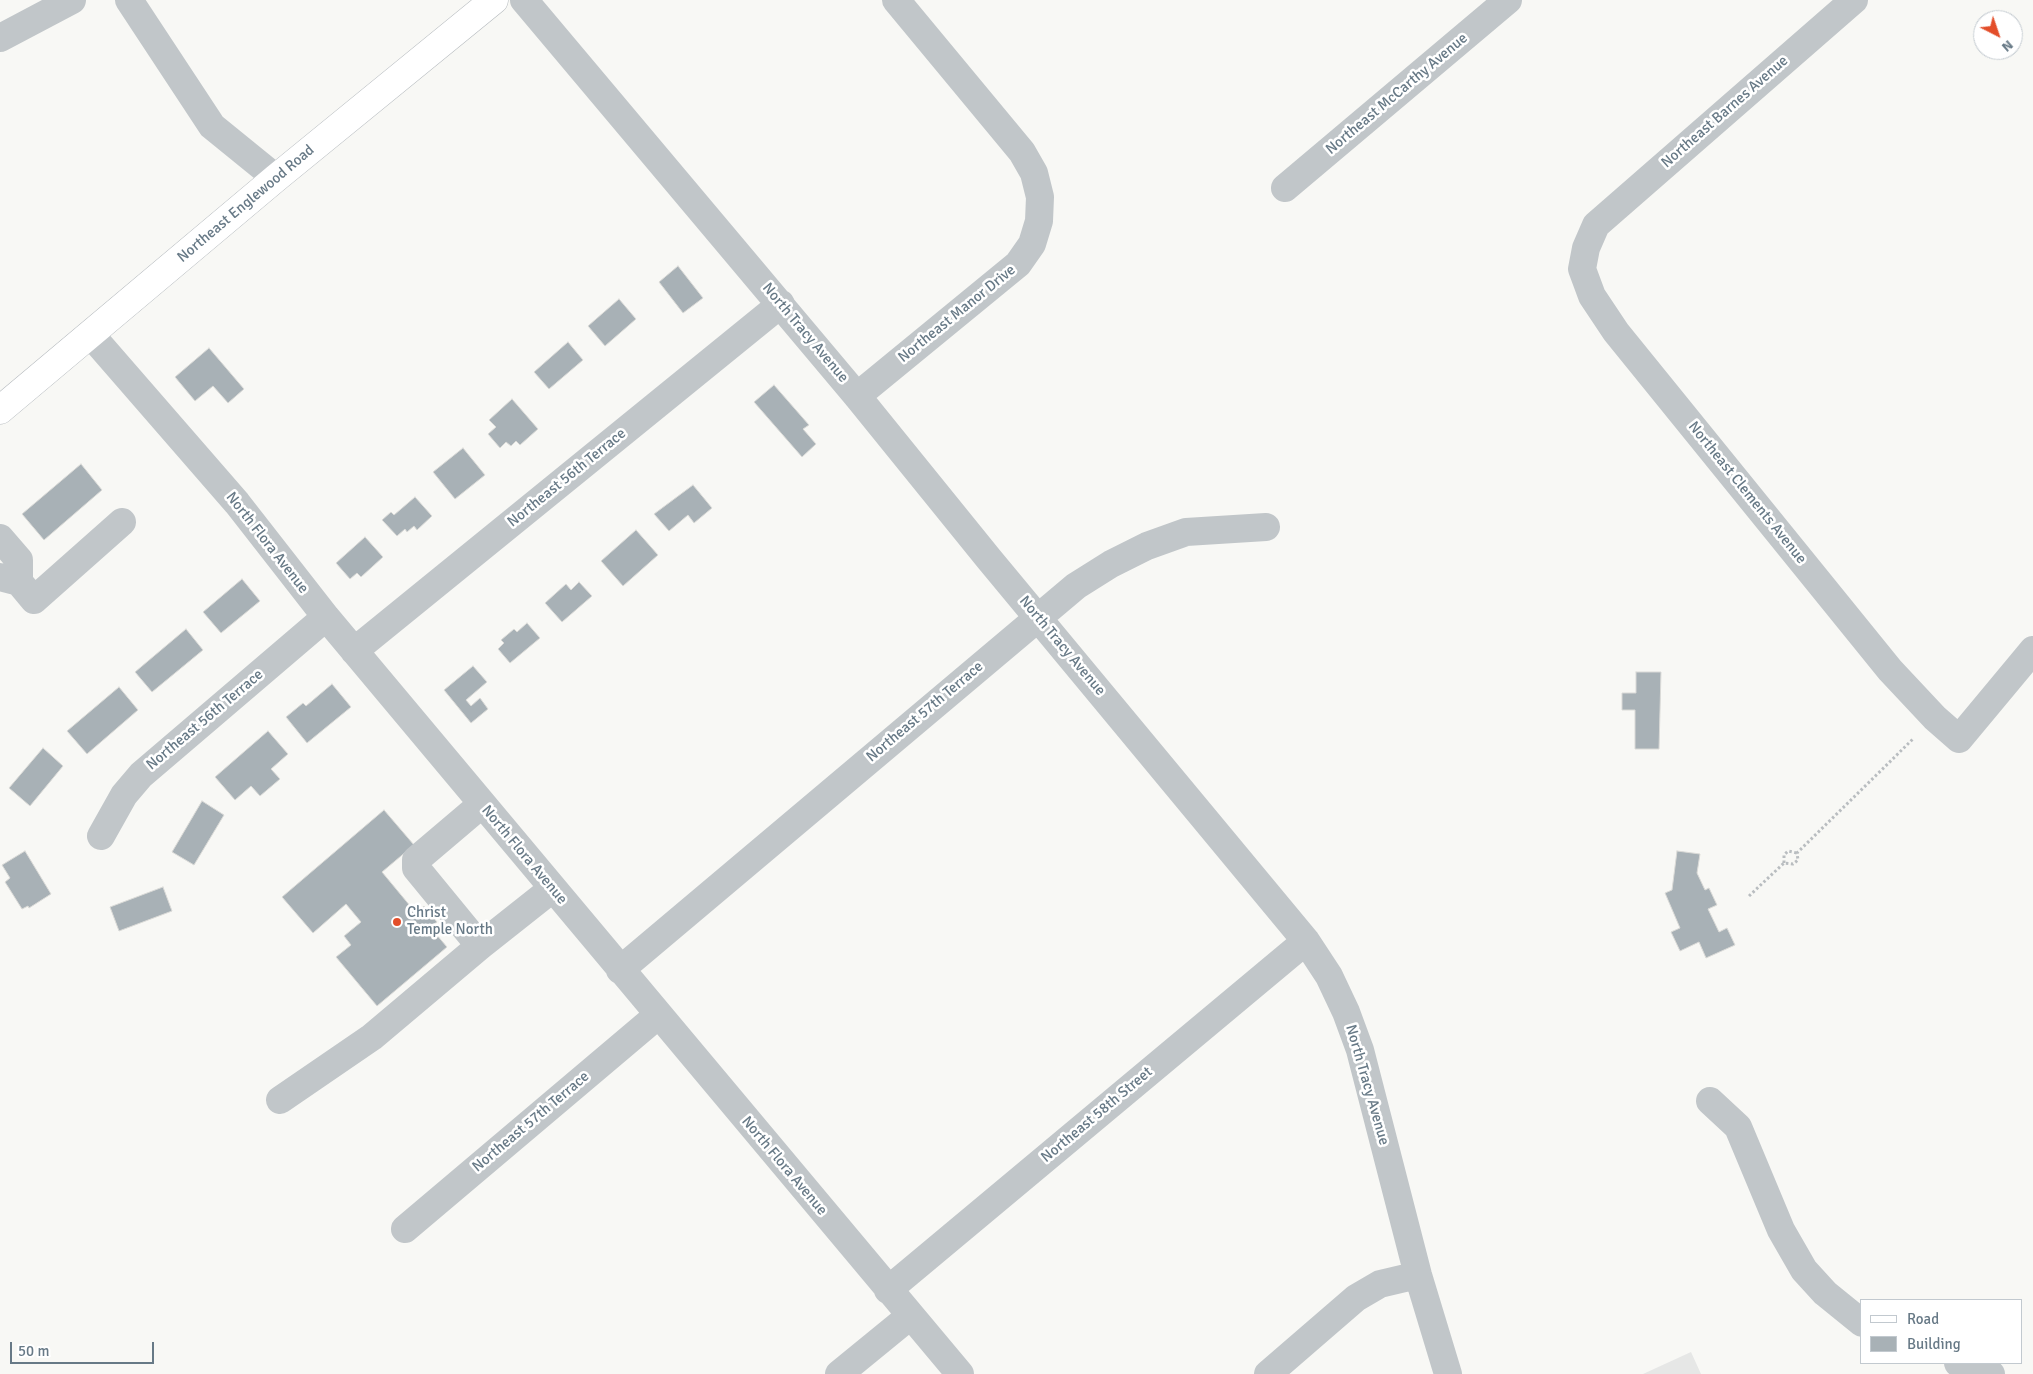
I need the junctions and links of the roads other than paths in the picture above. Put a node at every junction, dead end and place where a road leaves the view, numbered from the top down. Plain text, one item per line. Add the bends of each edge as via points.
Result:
1 (72, 0) edge
2 (129, 0) edge
3 (494, 0) edge
4 (524, 0) edge
5 (896, 0) edge
6 (1508, 0) edge
7 (1854, 0) edge
8 (0, 38) edge
9 (276, 178) junction
10 (1285, 188) dead end
11 (1596, 225) joint
12 (780, 304) junction
13 (91, 335) junction
14 (857, 396) junction
15 (0, 410) edge
16 (122, 522) dead end
17 (1266, 528) dead end
18 (0, 538) edge
19 (10, 580) edge
20 (326, 617) junction
21 (1037, 617) junction
22 (2033, 650) edge
23 (354, 651) junction
24 (482, 804) junction
25 (101, 836) dead end
26 (552, 888) junction
27 (1306, 941) junction
28 (480, 946) junction
29 (620, 970) junction
30 (657, 1016) junction
31 (280, 1100) dead end
32 (1710, 1101) dead end
33 (405, 1229) dead end
34 (1418, 1275) junction
35 (888, 1290) junction
36 (910, 1316) junction
37 (1860, 1321) edge
38 (1961, 1364) edge
39 (839, 1374) edge
40 (960, 1374) edge
41 (1268, 1374) edge
42 (1448, 1374) edge
43 (1991, 1374) edge

1 - 8 street
2 - 9 street via 212,126
3 - 9 main road, Northeast Englewood Road
4 - 12 street, North Tracy Avenue
5 - 14 street, Northeast Manor Drive via 1022,152 1034,173 1040,197 1039,221 1032,244 1018,264
6 - 10 street, Northeast McCarthy Avenue
7 - 11 street, Northeast Barnes Avenue
9 - 13 main road, Northeast Englewood Road
11 - 22 street, Northeast Clements Avenue via 1586,248 1582,269 1592,296 1616,332 1890,670 1935,718 1959,739
12 - 14 street, North Tracy Avenue
12 - 23 street, Northeast 56th Terrace
13 - 15 main road, Northeast Englewood Road
13 - 20 street, North Flora Avenue via 237,503
14 - 21 street, North Tracy Avenue
16 - 19 street via 34,600
17 - 21 street, Northeast 57th Terrace via 1186,532 1147,546 1076,586
18 - 19 street via 18,560
20 - 23 street, North Flora Avenue
20 - 25 street, Northeast 56th Terrace via 141,775 124,795
21 - 27 street, North Tracy Avenue
21 - 29 street, Northeast 57th Terrace
23 - 24 street, North Flora Avenue
24 - 26 street, North Flora Avenue
24 - 28 street via 416,860 416,868
26 - 28 street
26 - 29 street, North Flora Avenue
27 - 34 street, North Tracy Avenue via 1329,976 1360,1050
27 - 35 street, Northeast 58th Street
28 - 31 street via 372,1036
29 - 30 street, North Flora Avenue
30 - 33 street, Northeast 57th Terrace
30 - 35 street, North Flora Avenue
32 - 37 street via 1738,1127 1781,1230 1804,1270 1825,1293
34 - 41 street via 1380,1284 1356,1298
34 - 42 street, North Tracy Avenue
35 - 36 street, North Flora Avenue
36 - 39 street
36 - 40 street, North Flora Avenue
38 - 43 street

